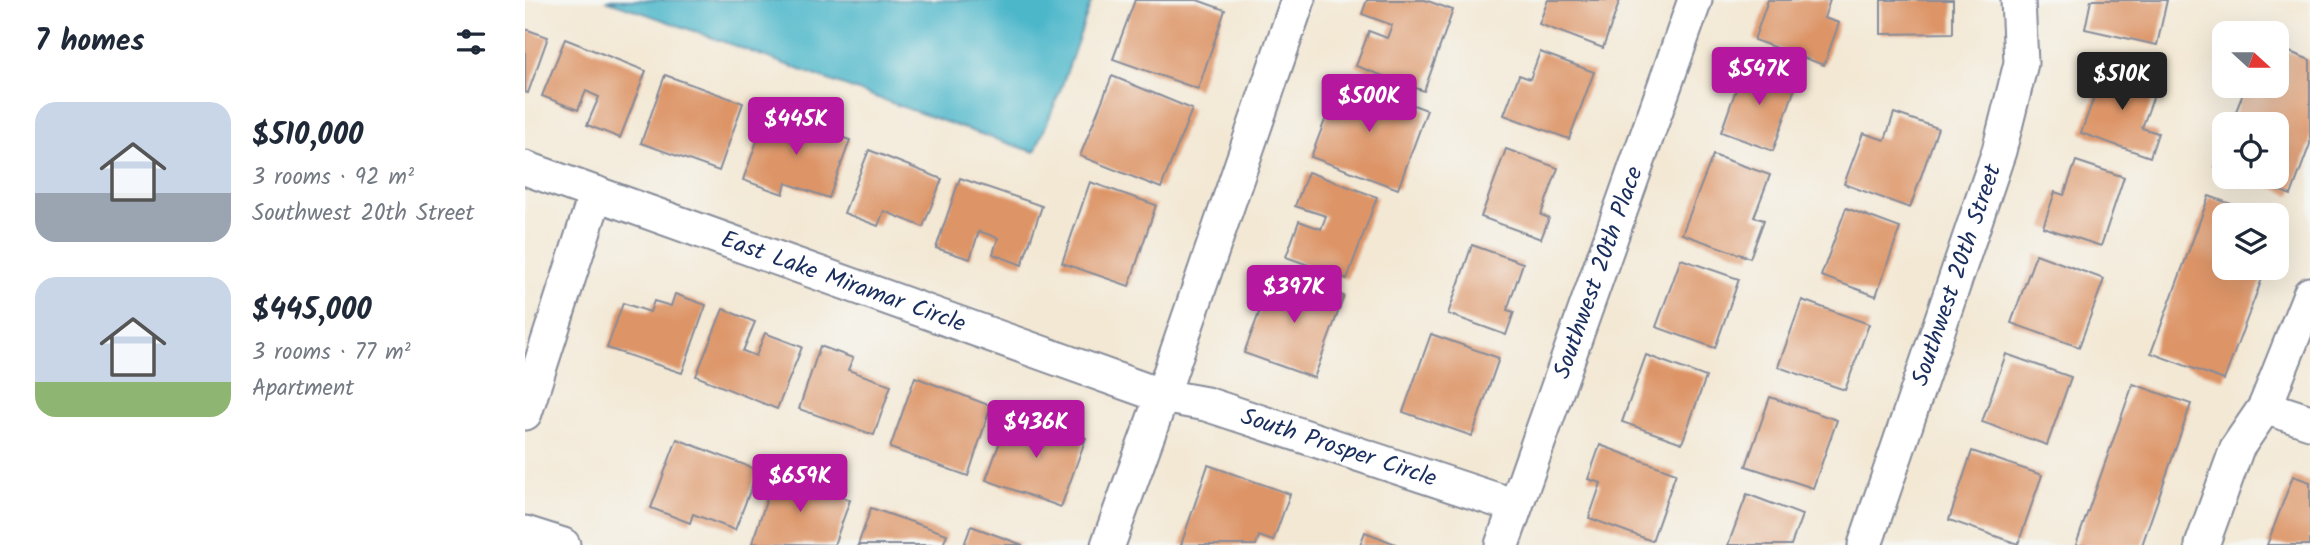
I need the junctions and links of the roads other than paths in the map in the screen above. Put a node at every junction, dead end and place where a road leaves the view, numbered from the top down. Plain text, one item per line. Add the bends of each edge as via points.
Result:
1 (1298, 0) edge
2 (1695, 0) edge
3 (2018, 0) edge
4 (525, 168) edge
5 (596, 193) junction
6 (2310, 294) edge
7 (1162, 396) junction
8 (2265, 407) junction
9 (525, 413) edge
10 (2310, 422) edge
11 (1515, 506) junction
12 (525, 533) edge
13 (562, 545) edge
14 (1108, 545) edge
15 (1502, 545) edge
16 (1865, 545) edge
17 (2202, 545) edge

1 - 7 street
2 - 11 street, Southwest 20th Place
3 - 16 street, Southwest 20th Street via 2021,63 1999,151
4 - 5 street, East Lake Miramar Circle
5 - 7 street, East Lake Miramar Circle
5 - 9 street
6 - 8 street
7 - 11 street, South Prosper Circle via 1206,404
7 - 14 street
8 - 10 street
8 - 17 street via 2237,448
11 - 15 street, Southwest 20th Place
12 - 13 street

